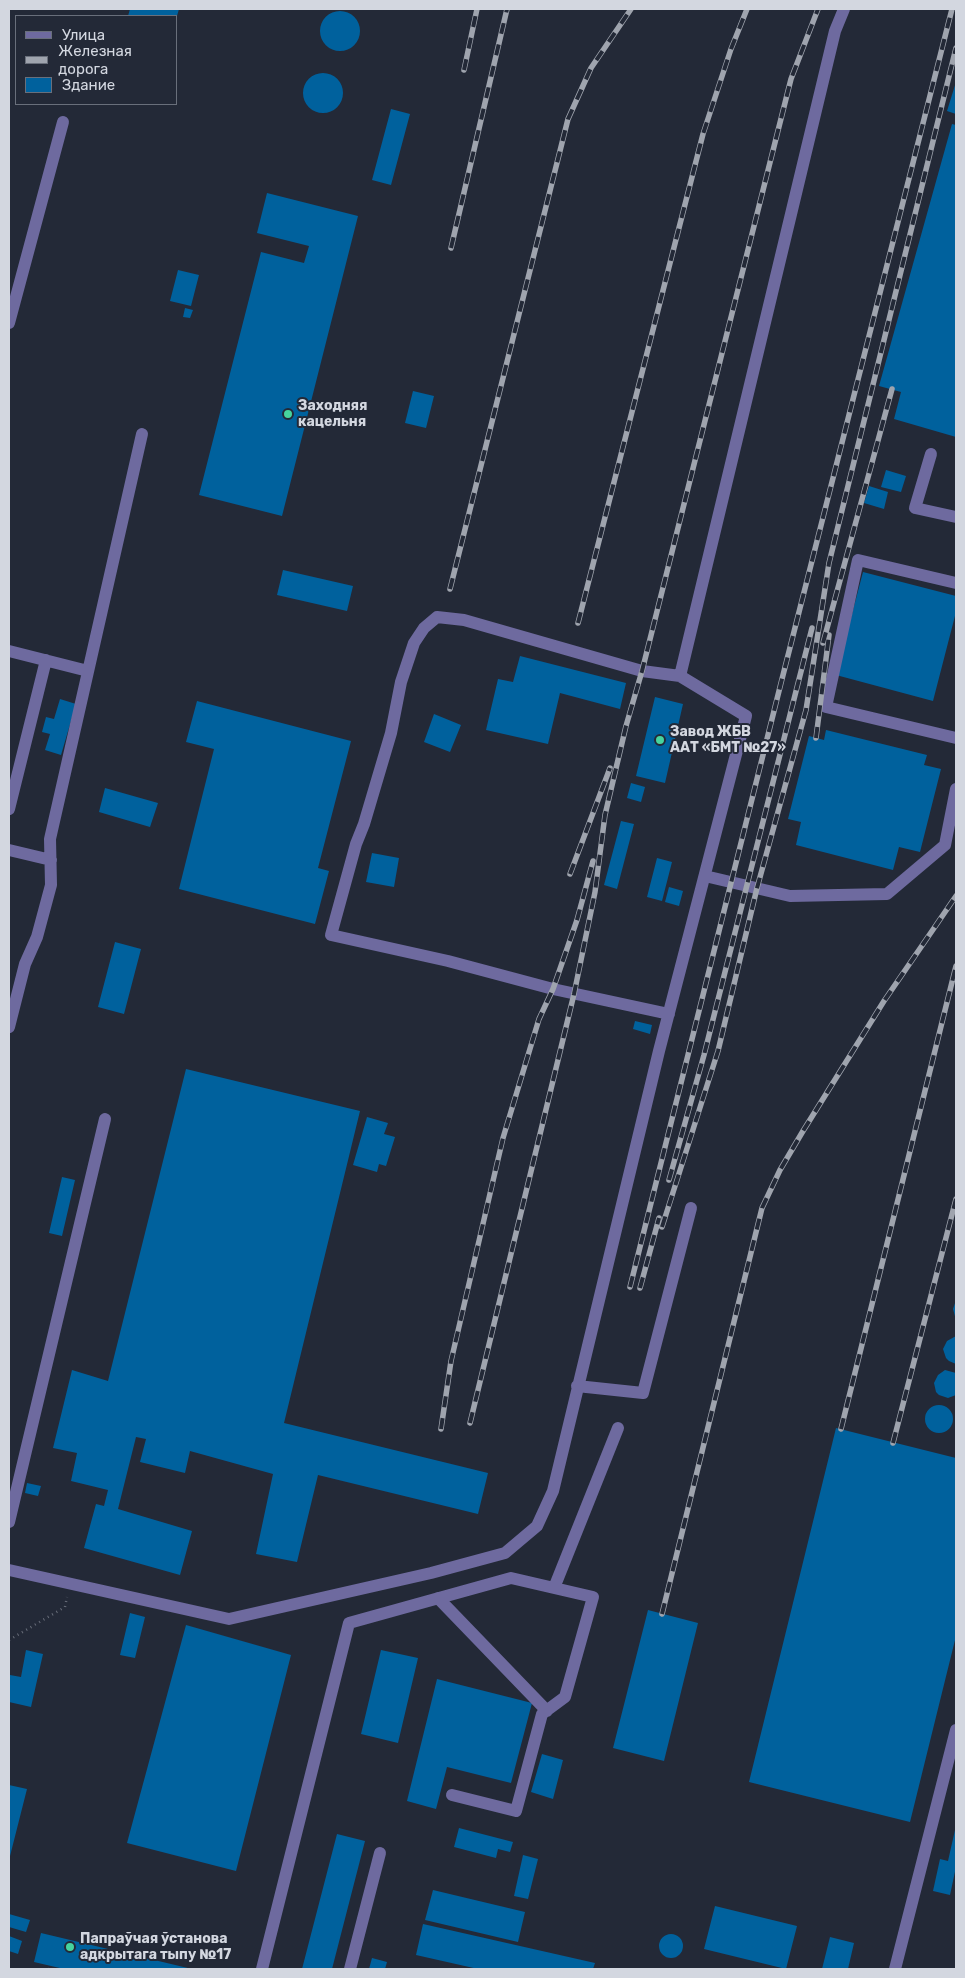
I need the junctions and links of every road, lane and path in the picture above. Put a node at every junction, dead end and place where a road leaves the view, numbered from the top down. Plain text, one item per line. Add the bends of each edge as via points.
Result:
1 (844, 9) edge
2 (63, 122) dead end
3 (9, 323) edge
4 (142, 434) dead end
5 (931, 454) dead end
6 (956, 517) edge
7 (956, 583) edge
8 (9, 651) edge
9 (46, 660) junction
10 (88, 671) junction
11 (680, 676) junction
12 (956, 738) edge
13 (956, 789) edge
14 (9, 809) edge
15 (9, 850) edge
16 (51, 860) junction
17 (704, 876) junction
18 (669, 1014) junction
19 (9, 1027) edge
20 (105, 1119) dead end
21 (692, 1208) dead end
22 (577, 1386) junction
23 (618, 1428) dead end
24 (9, 1522) edge
25 (9, 1570) edge
26 (70, 1584) junction
27 (554, 1588) junction
28 (438, 1598) junction
29 (9, 1640) edge
30 (548, 1711) junction
31 (956, 1730) edge
32 (452, 1795) dead end
33 (380, 1853) dead end
34 (262, 1969) edge
35 (350, 1969) edge
36 (895, 1969) edge

1 - 11 street via 835,31
2 - 3 street
4 - 10 street
5 - 6 street via 915,508
7 - 12 street via 858,560 826,707
8 - 9 street
9 - 10 street
9 - 14 street
10 - 16 street via 50,839
11 - 17 street via 746,716
11 - 18 street via 642,671 464,620 436,617 424,628 411,651 391,732 331,935 448,961 553,990
13 - 17 street via 945,845 887,894 790,896
15 - 16 street
16 - 19 street via 50,885 37,937 25,964
17 - 18 street
18 - 22 street
20 - 24 street
21 - 22 street via 643,1393
22 - 26 street via 553,1490 537,1526 504,1553 229,1619
23 - 27 street
25 - 26 street
26 - 29 path via 65,1607
27 - 28 street via 511,1578
27 - 30 street via 593,1597 565,1697
28 - 30 street
28 - 34 street via 349,1623
30 - 32 street via 542,1714 516,1810
31 - 36 street
33 - 35 street

